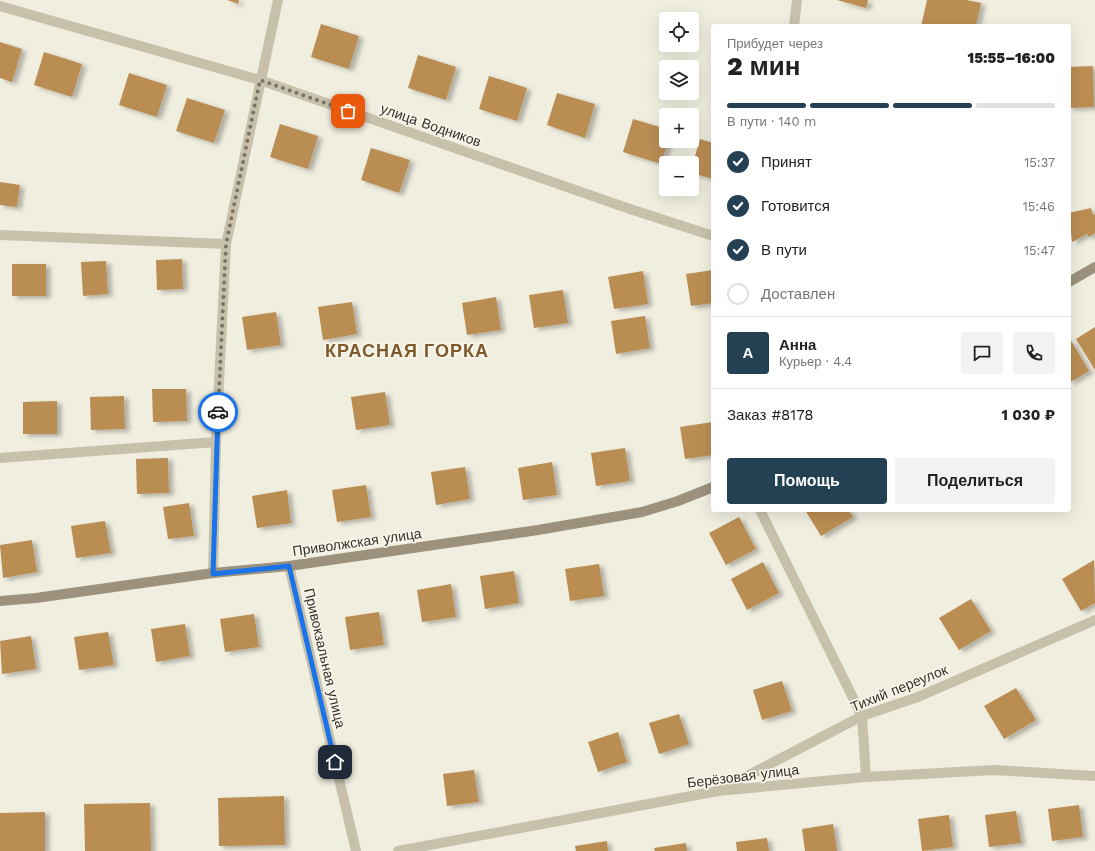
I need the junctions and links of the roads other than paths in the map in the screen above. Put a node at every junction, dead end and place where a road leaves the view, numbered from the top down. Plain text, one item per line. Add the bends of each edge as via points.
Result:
1 (278, 0) edge
2 (797, 0) edge
3 (0, 6) edge
4 (794, 24) edge
5 (260, 80) junction
6 (0, 235) edge
7 (711, 235) edge
8 (226, 244) junction
9 (1095, 267) edge
10 (1071, 281) edge
11 (216, 442) junction
12 (0, 458) edge
13 (711, 488) edge
14 (761, 512) edge
15 (289, 566) junction
16 (213, 574) junction
17 (0, 601) edge
18 (1095, 620) edge
19 (862, 716) junction
20 (1095, 776) edge
21 (866, 777) junction
22 (718, 791) junction
23 (356, 851) edge
24 (398, 851) edge

1 - 5 street
2 - 4 street
3 - 5 street, улица Водников
5 - 7 street, улица Водников
5 - 8 street
6 - 8 street
8 - 11 street
9 - 10 main road
11 - 12 street
11 - 16 street
13 - 15 main road, Приволжская улица via 642,512 538,530
14 - 19 street
15 - 16 main road, Приволжская улица
15 - 23 street, Привокзальная улица
16 - 17 main road, Приволжская улица
18 - 19 street, Тихий переулок via 918,697
19 - 21 street
19 - 22 street, Тихий переулок
20 - 21 street, Берёзовая улица via 994,770
21 - 22 street, Берёзовая улица
22 - 24 street, Берёзовая улица

